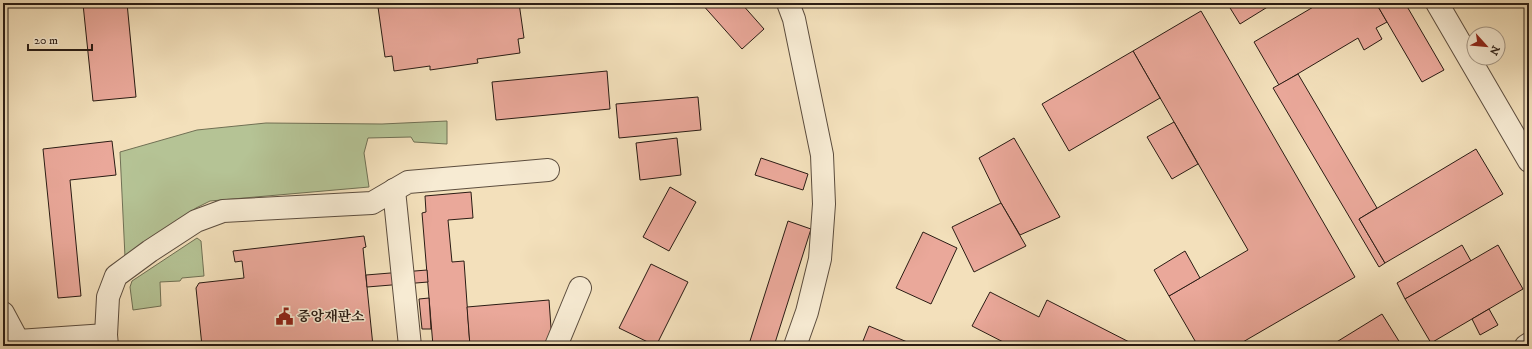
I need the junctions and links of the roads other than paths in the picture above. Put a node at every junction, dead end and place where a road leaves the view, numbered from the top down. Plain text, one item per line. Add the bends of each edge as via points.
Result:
1 (788, 3) edge
2 (1437, 3) edge
3 (1529, 161) edge
4 (548, 170) dead end
5 (394, 190) junction
6 (580, 288) dead end
7 (3, 313) edge
8 (106, 341) edge
9 (10, 342) edge
10 (1529, 344) edge
11 (410, 346) edge
12 (556, 346) edge
13 (795, 346) edge
14 (1526, 346) edge

1 - 13 street via 794,19 822,155 824,204 820,259 807,312
2 - 3 street
4 - 5 street via 408,182
5 - 8 street via 372,202 223,211 196,221 116,276 108,298
5 - 11 street
6 - 12 street
7 - 9 street
8 - 9 street
10 - 14 street

